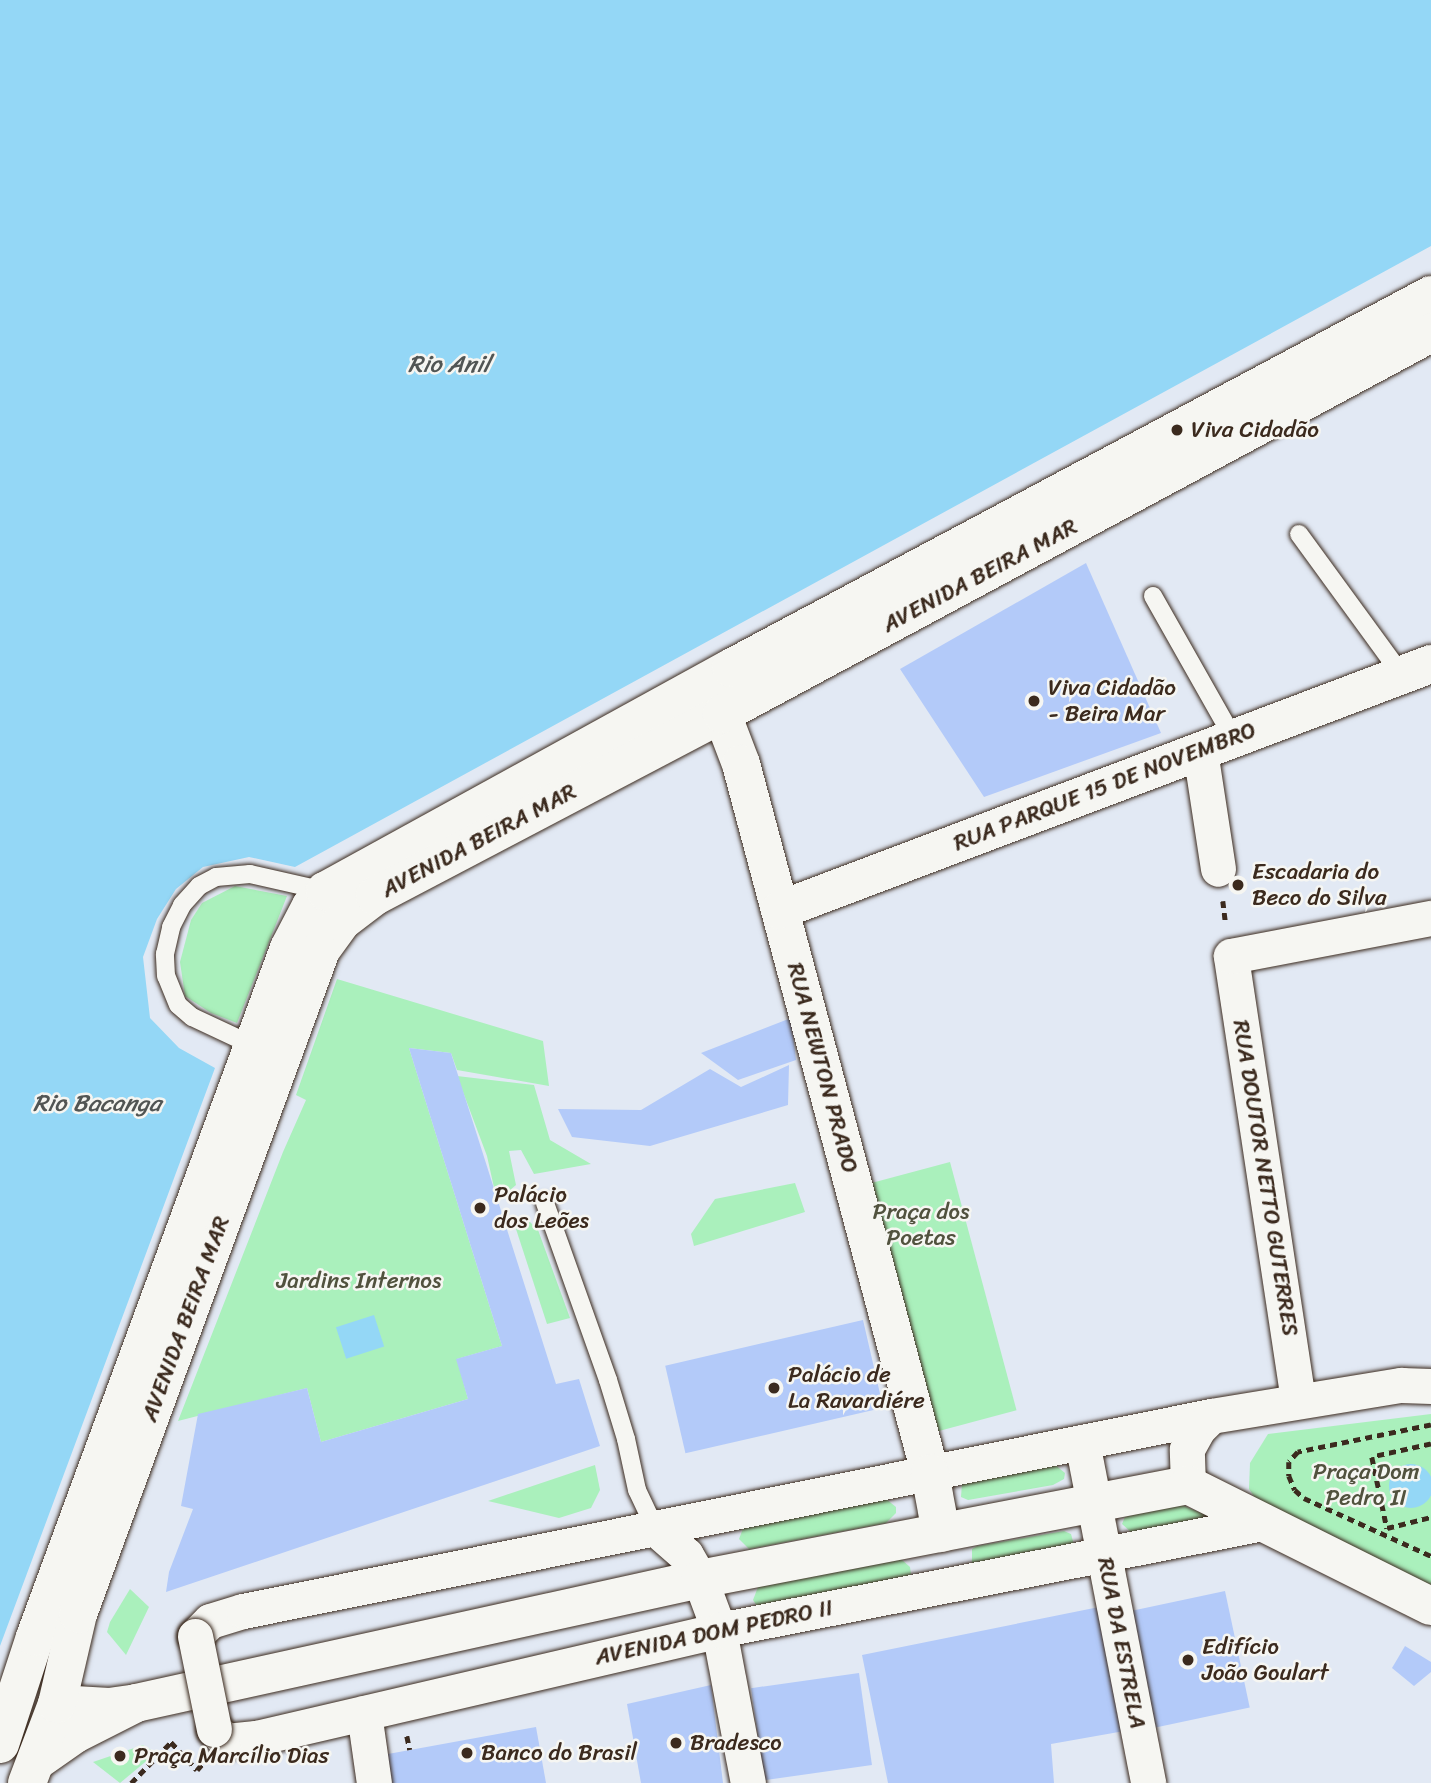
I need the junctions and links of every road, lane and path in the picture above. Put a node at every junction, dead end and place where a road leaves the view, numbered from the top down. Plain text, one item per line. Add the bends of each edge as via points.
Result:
1 (1431, 295) edge
2 (1431, 333) edge
3 (1299, 534) dead end
4 (1153, 596) dead end
5 (1417, 669) edge
6 (695, 688) junction
7 (722, 714) junction
8 (1217, 745) junction
9 (1218, 869) joint
10 (325, 891) junction
11 (780, 910) junction
12 (1431, 918) edge
13 (1231, 956) junction
14 (254, 1046) junction
15 (545, 1203) dead end
16 (1430, 1383) edge
17 (1298, 1400) junction
18 (1211, 1416) junction
19 (1431, 1425) edge
20 (1082, 1443) junction
21 (1431, 1444) edge
22 (930, 1472) junction
23 (1188, 1485) junction
24 (1094, 1503) junction
25 (1431, 1517) edge
26 (1263, 1522) junction
27 (655, 1528) junction
28 (941, 1533) junction
29 (1104, 1554) junction
30 (1431, 1556) edge
31 (700, 1579) junction
32 (950, 1584) junction
33 (1431, 1606) edge
34 (719, 1630) junction
35 (35, 1637) junction
36 (136, 1703) junction
37 (57, 1704) junction
38 (364, 1713) junction
39 (0, 1744) edge
40 (203, 1764) dead end
41 (32, 1771) edge
42 (131, 1783) edge
43 (374, 1783) edge
44 (748, 1783) edge
45 (1148, 1783) edge

1 - 6 main road, AVENIDA BEIRA MAR
2 - 7 main road, AVENIDA BEIRA MAR
3 - 5 lane
4 - 8 lane
5 - 8 main road, RUA PARQUE 15 DE NOVEMBRO
6 - 7 main road, RUA NEWTON PRADO
6 - 10 main road, AVENIDA BEIRA MAR
7 - 11 main road, RUA NEWTON PRADO via 741,764
7 - 37 main road, AVENIDA BEIRA MAR via 375,896 354,909 331,935 321,950 78,1614
8 - 9 street
8 - 11 main road, RUA PARQUE 15 DE NOVEMBRO
9 - 13 path
10 - 14 main road, AVENIDA BEIRA MAR via 311,906 289,948
10 - 14 lane via 250,874 216,877 199,886 171,927 166,976 178,1005 192,1017
11 - 22 main road, RUA NEWTON PRADO
12 - 13 street
13 - 17 street, RUA DOUTOR NETTO GUTERRES
14 - 35 main road, AVENIDA BEIRA MAR
15 - 27 lane via 612,1392 637,1490
16 - 17 street, AVENIDA DOM PEDRO II
17 - 18 street, AVENIDA DOM PEDRO II
18 - 20 street, AVENIDA DOM PEDRO II
18 - 23 street via 1187,1449
19 - 30 path via 1297,1452 1289,1462 1289,1476 1304,1498
20 - 22 street, AVENIDA DOM PEDRO II
20 - 24 street, RUA DA ESTRELA
21 - 25 path via 1372,1457 1387,1528
22 - 27 street, AVENIDA DOM PEDRO II
22 - 28 main road, RUA NEWTON PRADO
23 - 24 main road
23 - 26 main road
24 - 28 main road
24 - 29 street, RUA DA ESTRELA
26 - 29 street, AVENIDA DOM PEDRO II
26 - 33 main road
27 - 31 street via 686,1555
27 - 38 street, AVENIDA DOM PEDRO II, bridge via 243,1611 210,1620 195,1636 219,1737 235,1742
28 - 31 main road
28 - 32 street, RUA NEWTON PRADO
29 - 32 street, AVENIDA DOM PEDRO II
29 - 45 street, RUA DA ESTRELA
31 - 34 street
31 - 36 main road
32 - 34 street, AVENIDA DOM PEDRO II
34 - 38 street, AVENIDA DOM PEDRO II
34 - 44 street
35 - 37 main road via 32,1680 36,1692
35 - 39 main road, AVENIDA BEIRA MAR
36 - 37 main road via 109,1707
36 - 41 main road via 75,1734
37 - 41 main road, AVENIDA BEIRA MAR
38 - 43 street
40 - 42 path via 197,1770 171,1742

